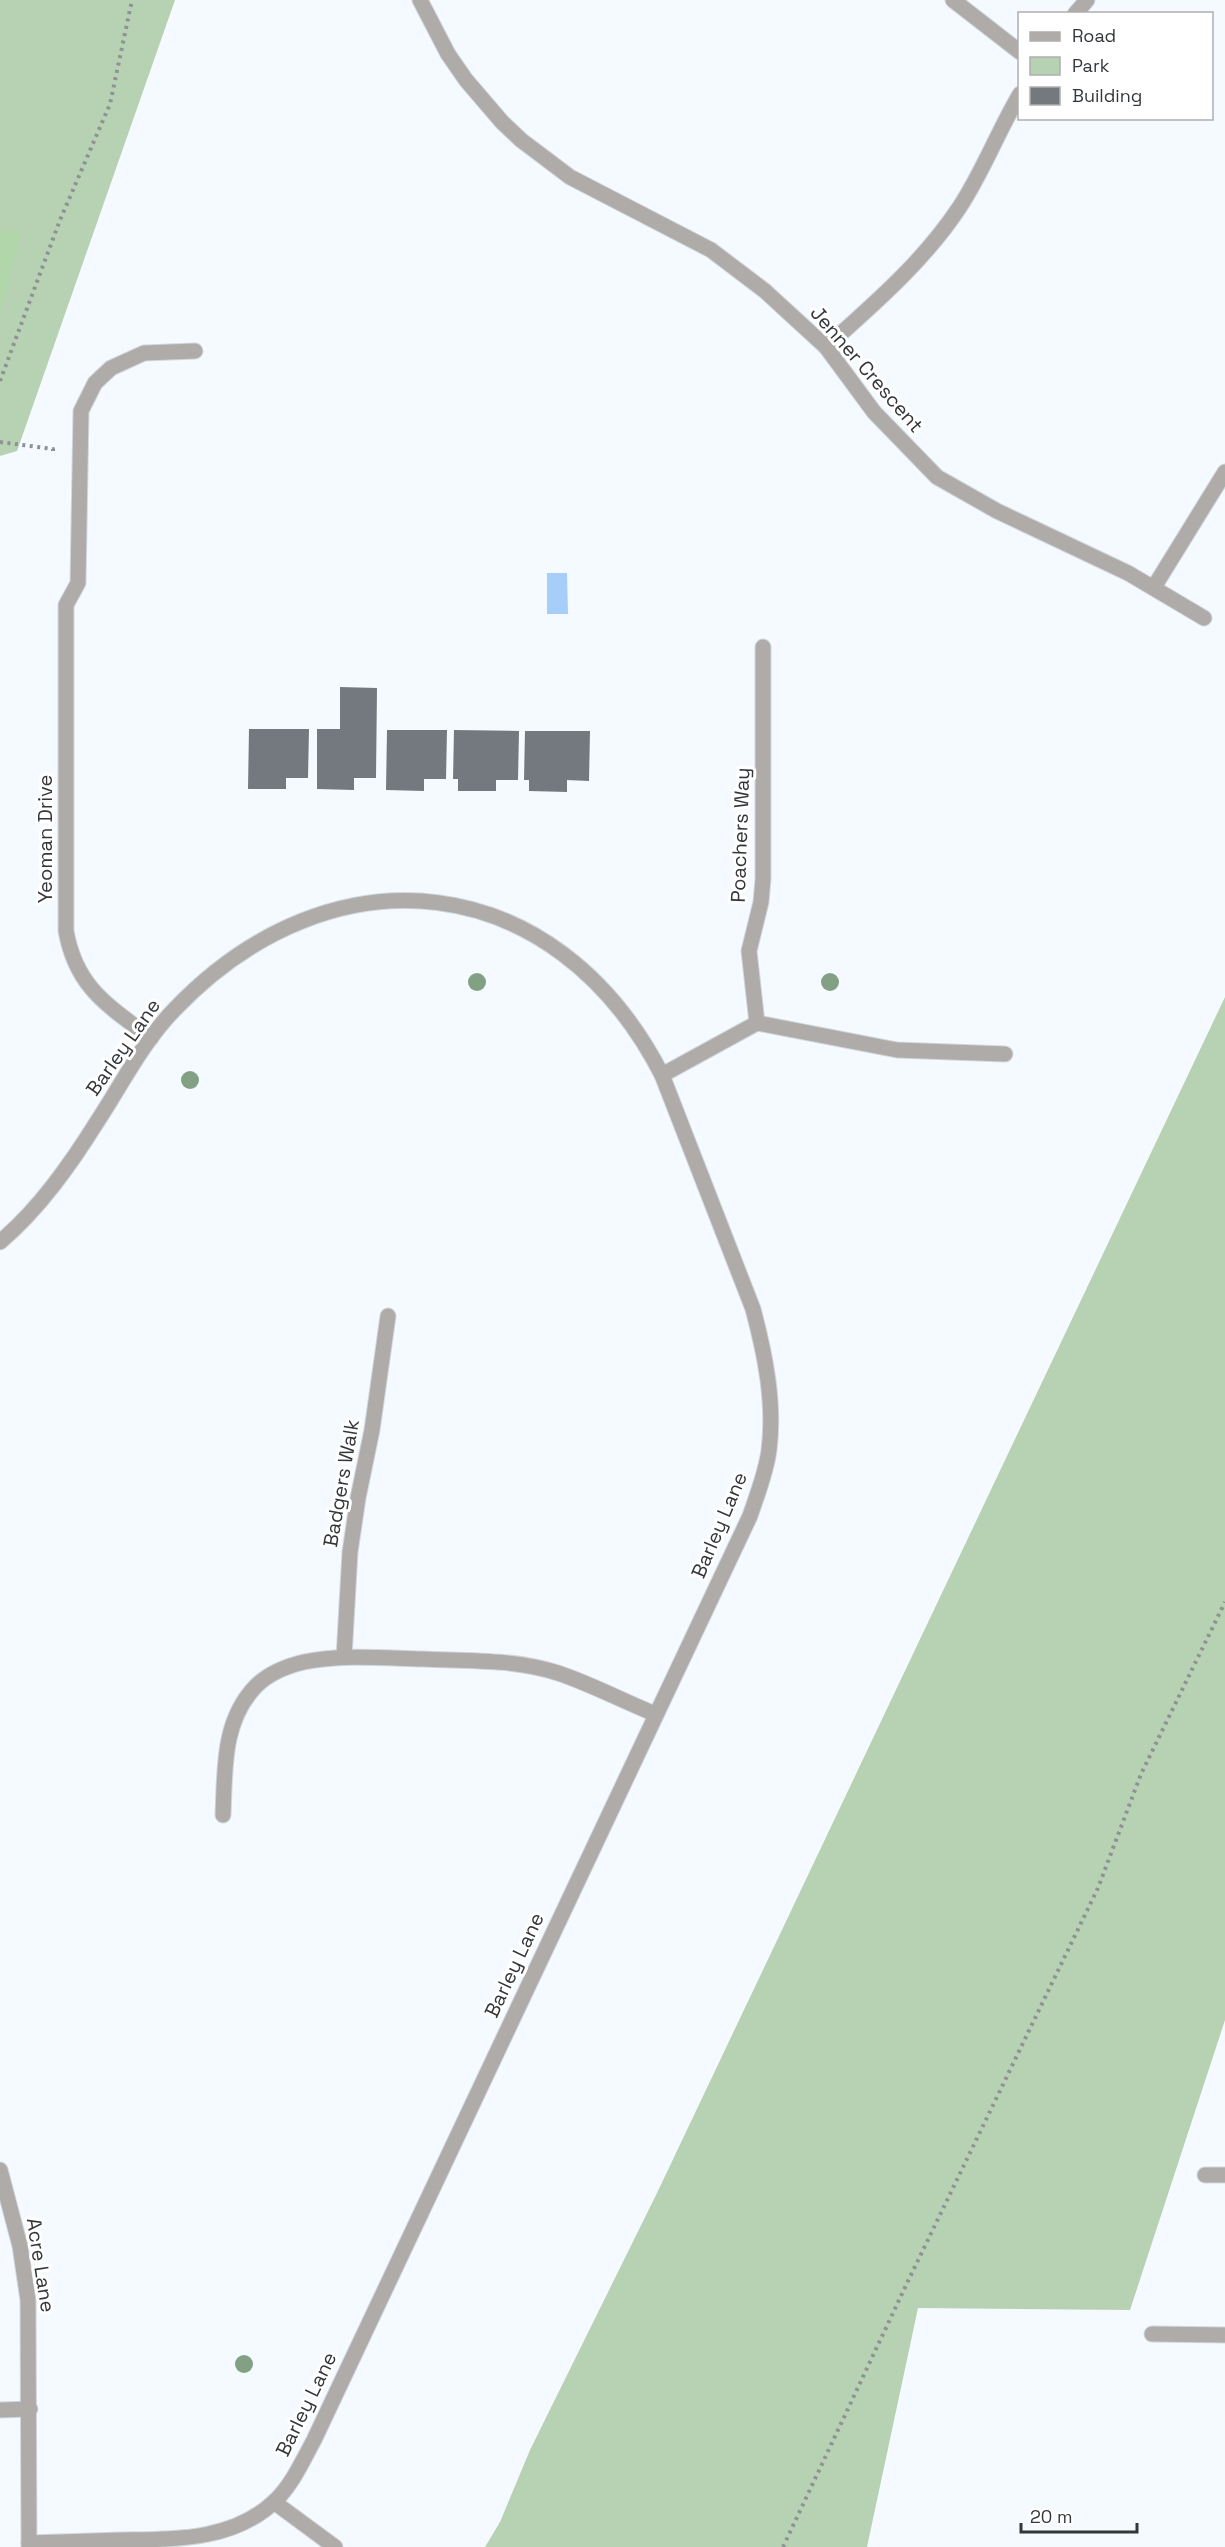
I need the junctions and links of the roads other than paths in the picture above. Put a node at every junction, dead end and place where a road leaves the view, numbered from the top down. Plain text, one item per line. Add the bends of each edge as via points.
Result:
1 (420, 0) edge
2 (953, 0) edge
3 (1087, 0) edge
4 (1077, 12) edge
5 (1018, 50) edge
6 (1018, 98) edge
7 (826, 347) junction
8 (195, 351) dead end
9 (1225, 472) edge
10 (1154, 587) junction
11 (1204, 618) dead end
12 (763, 647) dead end
13 (757, 1023) junction
14 (151, 1038) junction
15 (1005, 1054) dead end
16 (662, 1075) junction
17 (0, 1242) edge
18 (388, 1316) dead end
19 (344, 1657) junction
20 (655, 1714) junction
21 (223, 1815) dead end
22 (0, 2170) edge
23 (1205, 2175) dead end
24 (1225, 2175) edge
25 (1152, 2334) dead end
26 (1225, 2334) edge
27 (30, 2409) junction
28 (0, 2410) edge
29 (274, 2502) junction
30 (29, 2545) edge
31 (335, 2547) edge

1 - 7 street, Jenner Crescent via 466,80 502,122 537,153 596,192 711,250 765,291
2 - 5 street
3 - 4 street
6 - 7 street via 976,179 941,233 906,274
7 - 10 street, Jenner Crescent via 874,412 937,477
8 - 14 street, Yeoman Drive via 144,353 111,368 95,383 81,411 78,583 66,605 68,942 77,970 89,987
9 - 10 street
10 - 11 street, Jenner Crescent
12 - 13 street, Poachers Way via 763,879 749,951
13 - 15 street via 897,1050
13 - 16 street
14 - 16 street, Barley Lane via 204,980 274,933 313,916 356,904 437,902 483,913 528,930 563,953 625,1013
14 - 17 street, Barley Lane via 57,1180
16 - 20 street, Barley Lane via 753,1309 770,1401 769,1450 750,1516
18 - 19 street, Badgers Walk via 350,1552
19 - 20 street via 512,1662 558,1673
19 - 21 street via 279,1670 257,1685 242,1704 231,1725 225,1753
20 - 29 street, Barley Lane via 314,2440 292,2481
22 - 27 street, Acre Lane via 20,2246 28,2300
23 - 24 street
25 - 26 street
27 - 28 street
27 - 30 street, Acre Lane
29 - 30 street, Barley Lane via 251,2519 222,2532 184,2539
29 - 31 street

